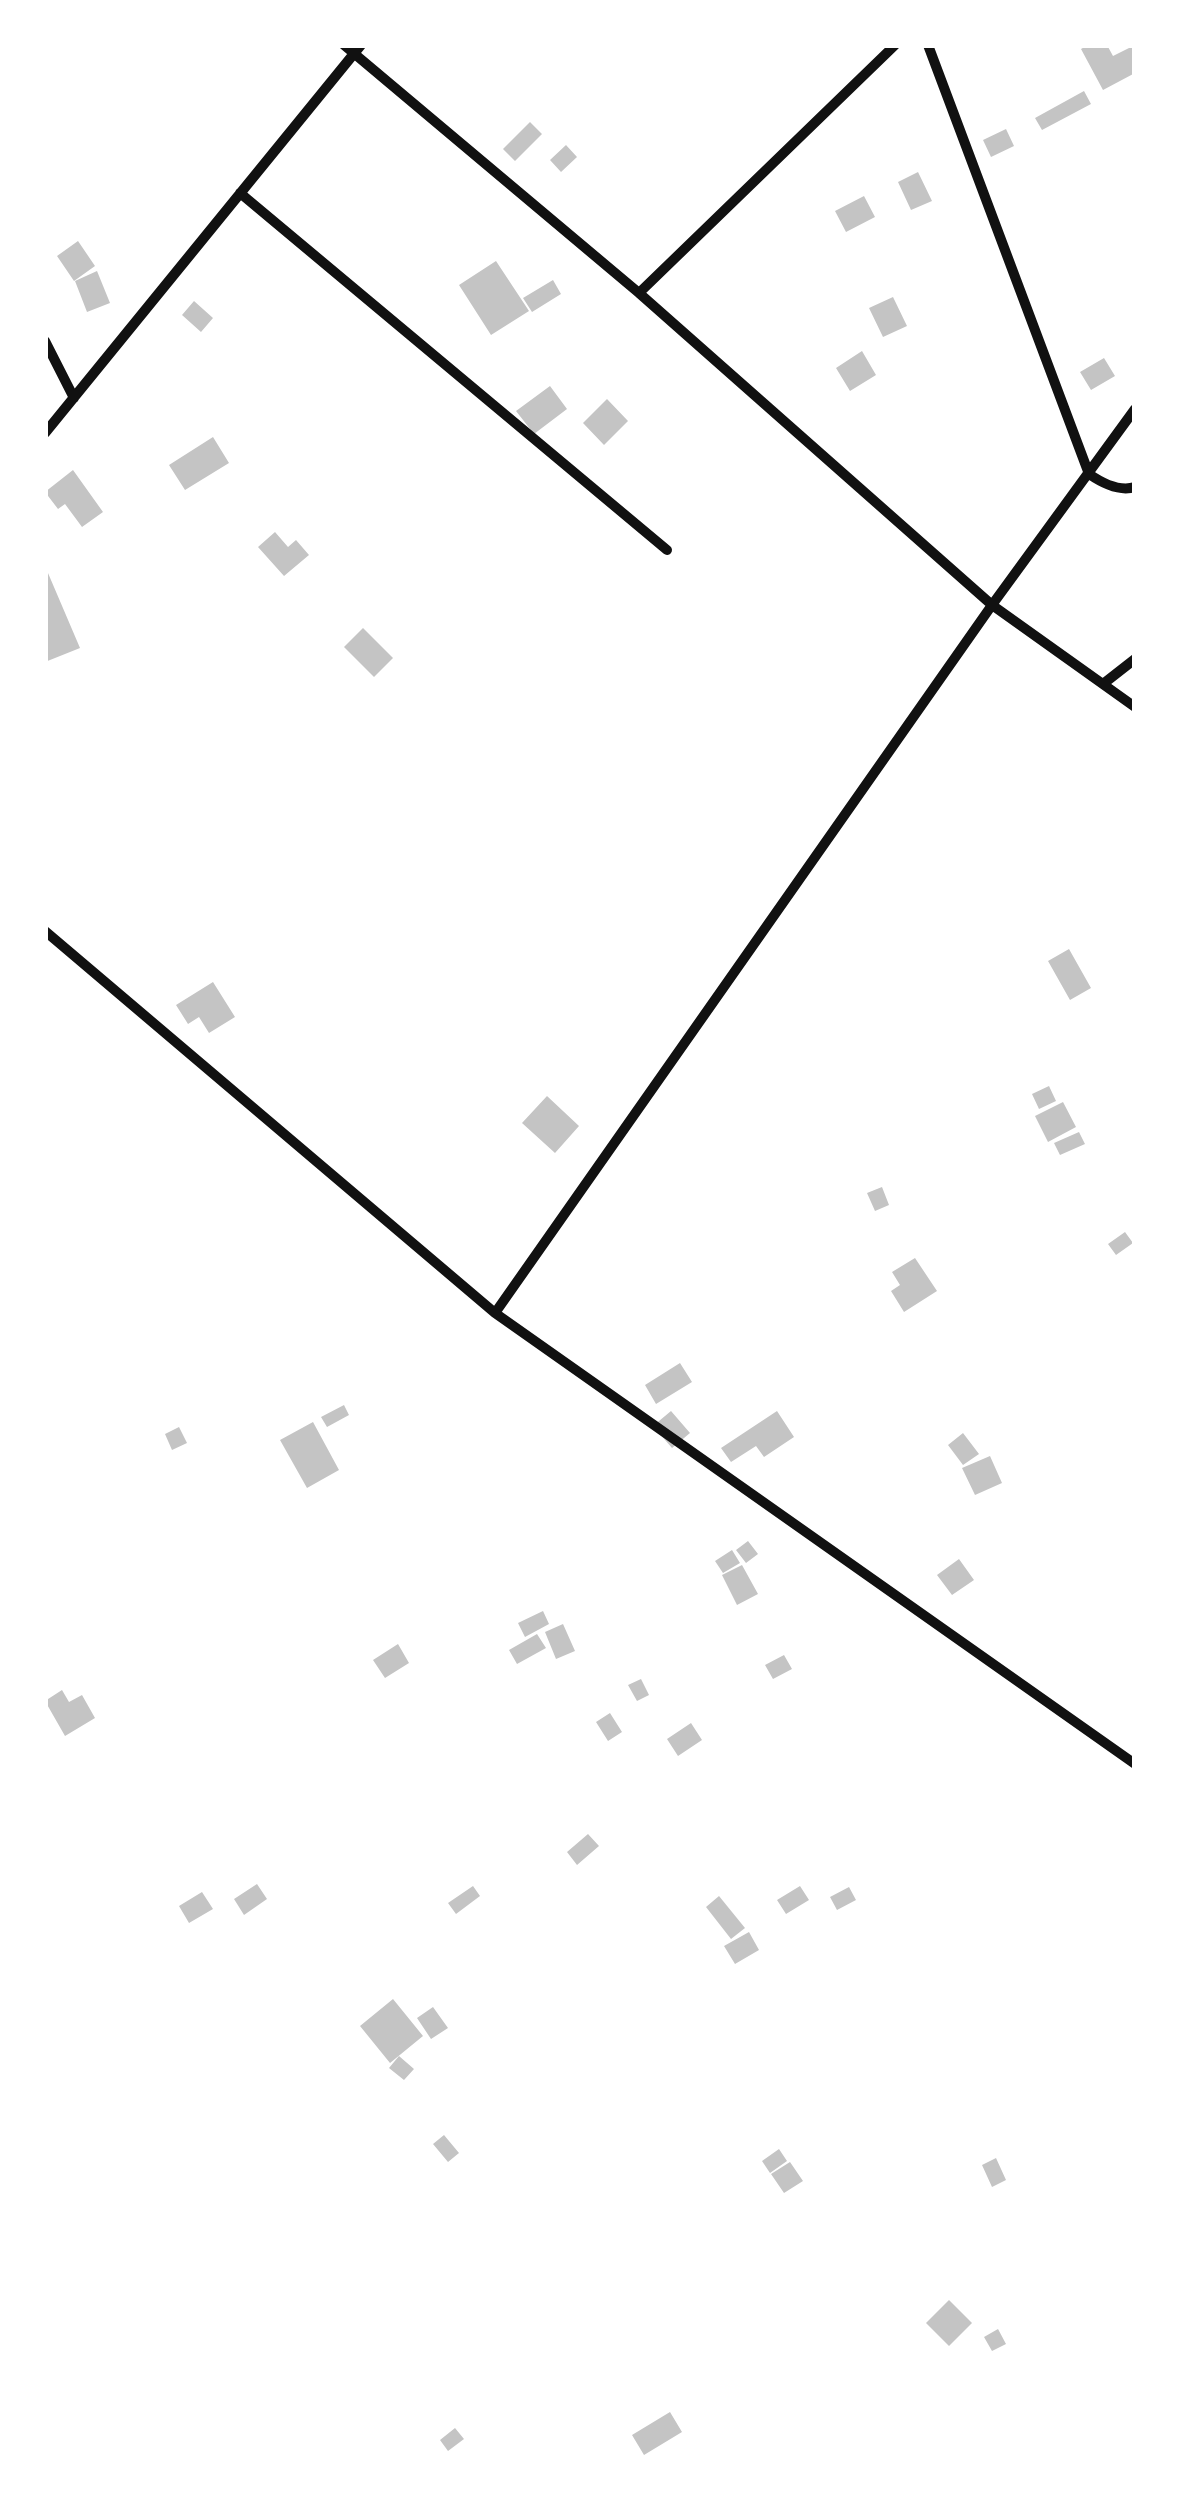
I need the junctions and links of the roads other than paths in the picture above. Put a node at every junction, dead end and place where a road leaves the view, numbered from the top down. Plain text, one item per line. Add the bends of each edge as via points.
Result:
1 (344, 45) edge
2 (895, 45) edge
3 (928, 45) edge
4 (358, 49) edge
5 (240, 194) junction
6 (639, 293) junction
7 (45, 342) edge
8 (74, 398) junction
9 (1135, 409) edge
10 (45, 433) edge
11 (1089, 474) junction
12 (1135, 487) edge
13 (667, 550) dead end
14 (992, 605) junction
15 (1135, 659) edge
16 (1103, 684) junction
17 (1135, 706) edge
18 (45, 932) edge
19 (495, 1313) junction
20 (1135, 1764) edge

1 - 4 street
2 - 6 street
3 - 11 street
4 - 5 street
4 - 6 street
5 - 8 street
5 - 13 street
6 - 14 street
7 - 8 street
8 - 10 street
9 - 11 street
11 - 12 street via 1113,486
11 - 14 street
14 - 16 street
14 - 19 street
15 - 16 street
16 - 17 street
18 - 19 street
19 - 20 street

